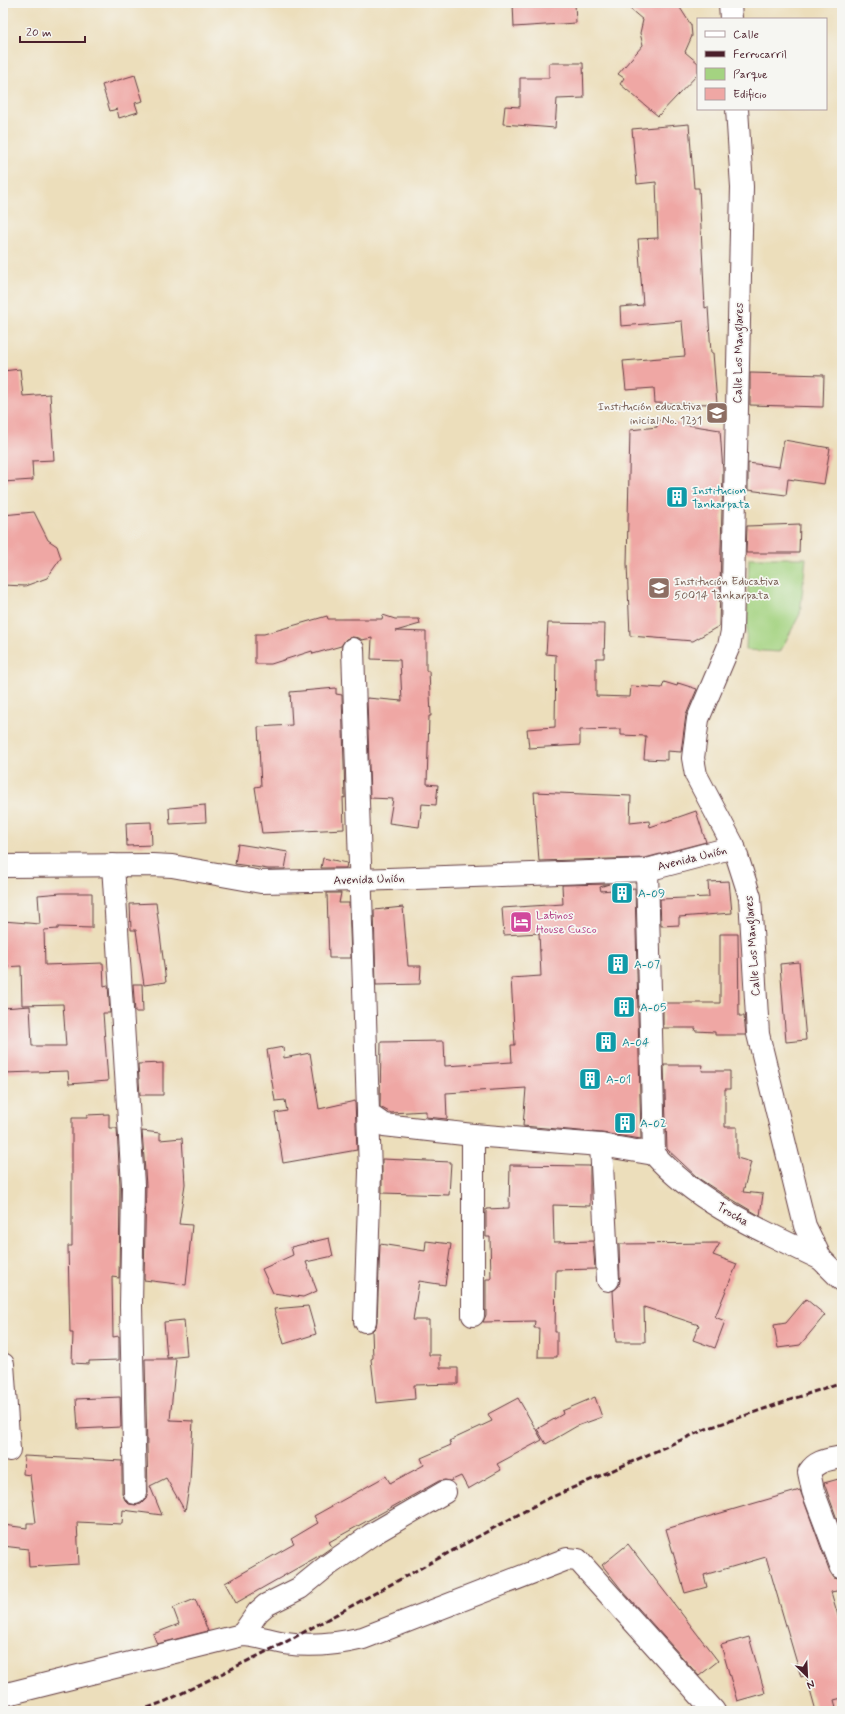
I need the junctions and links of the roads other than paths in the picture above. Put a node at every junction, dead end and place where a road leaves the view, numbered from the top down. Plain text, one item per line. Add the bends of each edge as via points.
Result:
1 (730, 3) edge
2 (731, 18) edge
3 (737, 110) edge
4 (353, 649) dead end
5 (734, 847) junction
6 (113, 865) junction
7 (3, 866) edge
8 (646, 870) junction
9 (360, 880) junction
10 (368, 1114) junction
11 (473, 1135) junction
12 (601, 1145) junction
13 (654, 1154) junction
14 (821, 1259) junction
15 (608, 1280) dead end
16 (842, 1280) edge
17 (473, 1315) dead end
18 (365, 1321) dead end
19 (3, 1364) edge
20 (9, 1450) dead end
21 (842, 1457) edge
22 (445, 1492) dead end
23 (135, 1493) dead end
24 (842, 1568) edge
25 (242, 1635) junction
26 (3, 1695) edge
27 (714, 1711) edge

1 - 2 street
3 - 5 street, Calle Los Manglares via 742,187 732,631 729,646 698,719 693,758 696,775
4 - 9 street
5 - 8 street, Avenida Unión
5 - 14 street, Calle Los Manglares via 750,897 758,1034 805,1226
6 - 7 street, Avenida Unión
6 - 9 street, Avenida Unión via 172,866 261,882
6 - 23 street via 133,1186 131,1306
8 - 9 street, Avenida Unión
8 - 13 street
9 - 10 street
10 - 11 street via 384,1125
10 - 18 street via 370,1201
11 - 12 street
11 - 17 street
12 - 13 street
12 - 15 street
13 - 14 street, Trocha via 669,1172 719,1207 742,1221
14 - 16 street, Calle Los Manglares
19 - 20 street
21 - 24 street via 820,1461 808,1472
22 - 25 street via 371,1535 300,1588 266,1605
25 - 26 street
25 - 27 street via 284,1643 344,1643 363,1638 555,1563 567,1559 578,1560

